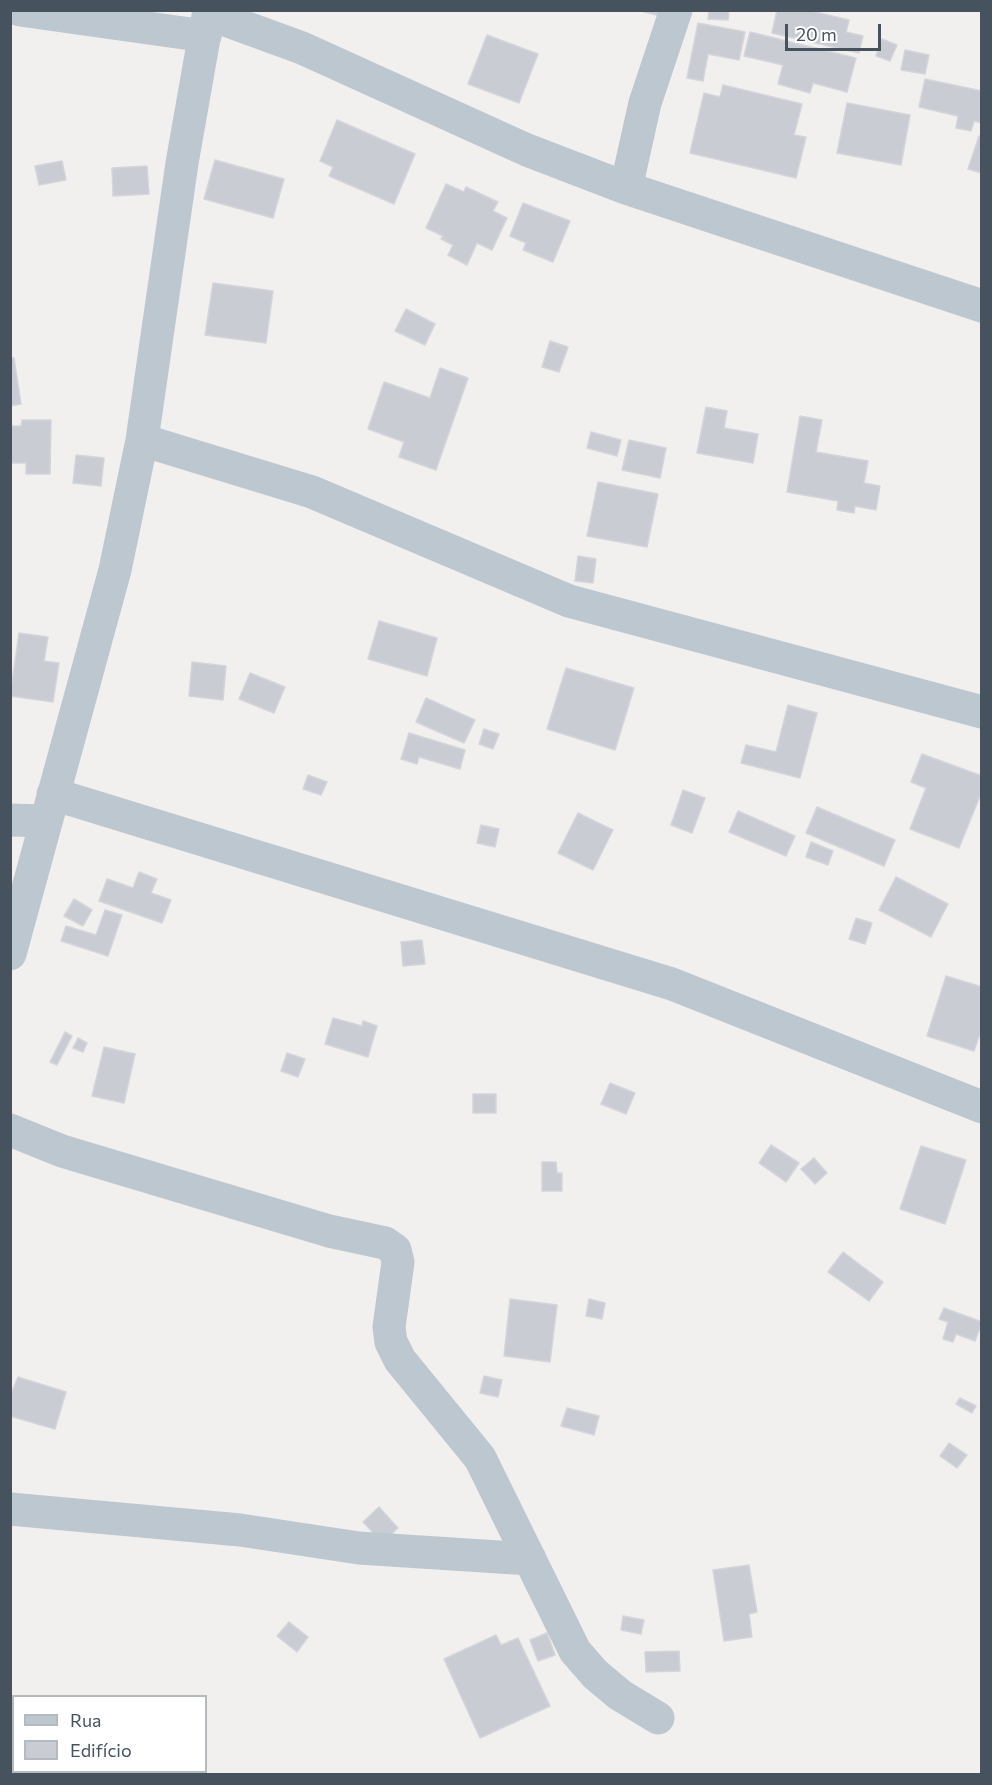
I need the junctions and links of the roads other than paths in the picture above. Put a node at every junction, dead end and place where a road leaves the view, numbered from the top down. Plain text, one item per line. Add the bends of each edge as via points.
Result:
1 (20, 10) edge
2 (676, 10) edge
3 (208, 20) edge
4 (626, 188) junction
5 (981, 306) edge
6 (142, 440) junction
7 (981, 712) edge
8 (49, 807) junction
9 (10, 820) edge
10 (10, 954) edge
11 (981, 1107) edge
12 (10, 1130) edge
13 (10, 1509) edge
14 (530, 1559) junction
15 (658, 1718) dead end

1 - 3 street
2 - 4 street via 645,104
3 - 4 street via 302,48 527,150
3 - 6 street via 182,163
4 - 5 street
6 - 7 street via 312,492 569,601
6 - 8 street via 115,570
8 - 9 street
8 - 10 street
8 - 11 street via 672,984
12 - 14 street via 62,1151 329,1231 385,1243 395,1250 398,1262 389,1327 391,1342 400,1360 480,1458
13 - 14 street via 240,1530 359,1548
14 - 15 street via 575,1651 594,1674 620,1695

